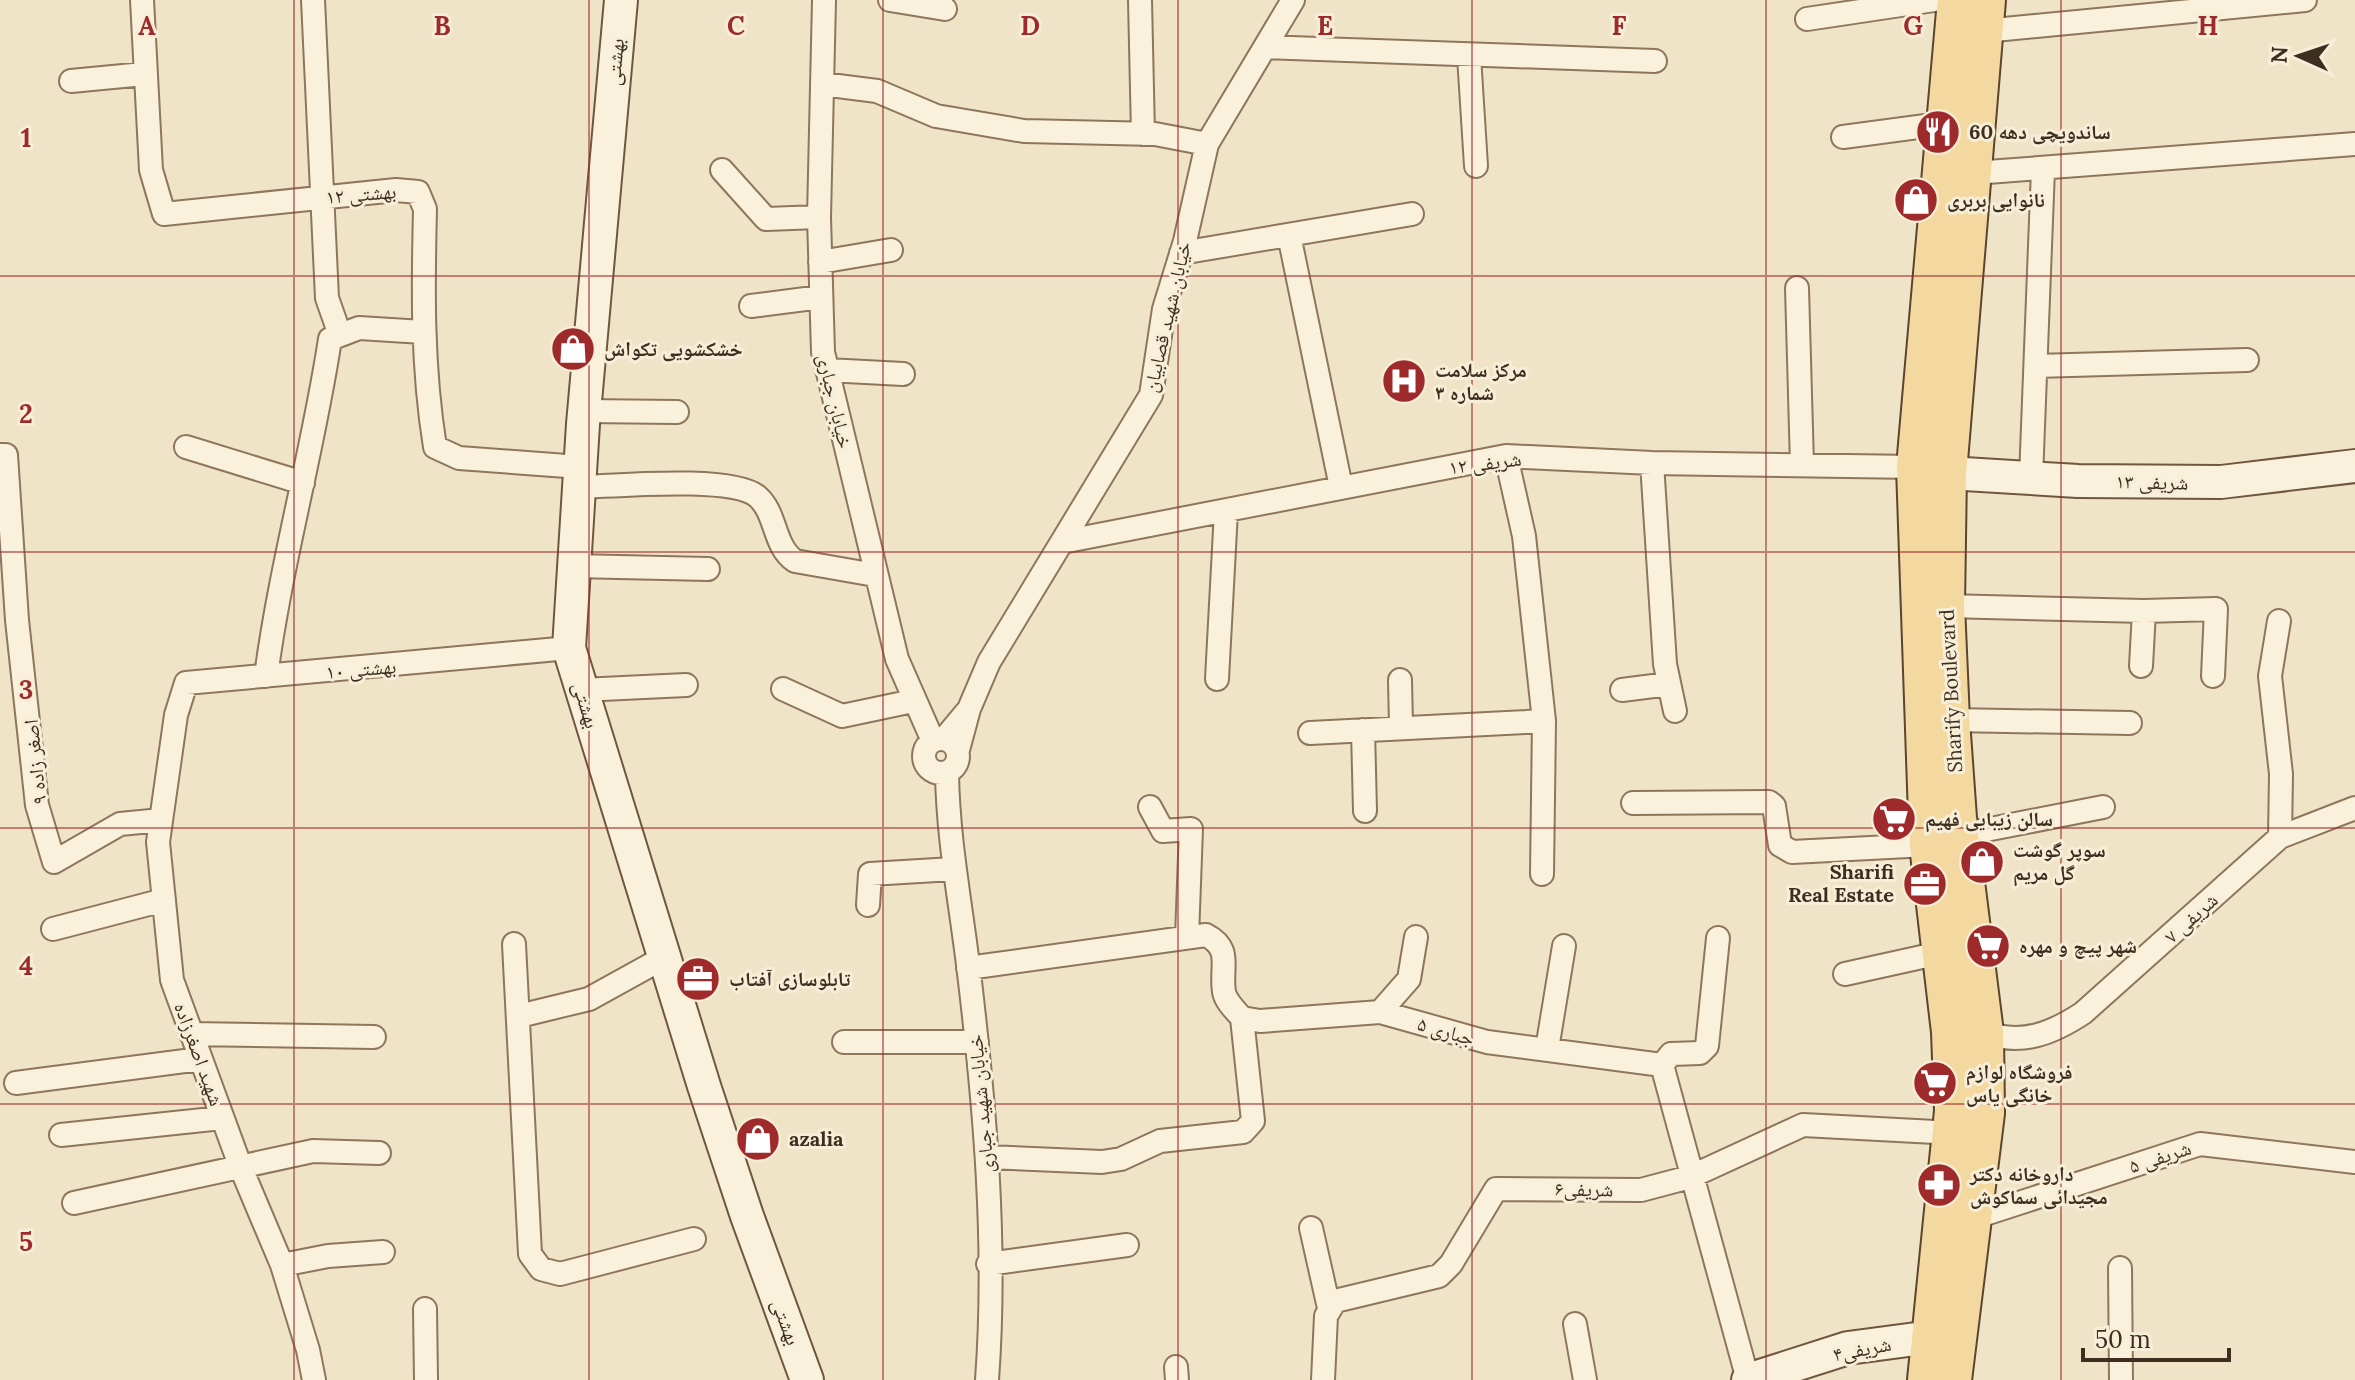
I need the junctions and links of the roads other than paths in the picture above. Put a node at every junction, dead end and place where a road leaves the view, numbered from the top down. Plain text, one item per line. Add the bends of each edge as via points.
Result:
1 (142, 0) edge
2 (313, 0) edge
3 (621, 0) edge
4 (824, 0) edge
5 (890, 0) edge
6 (1140, 0) edge
7 (1293, 0) edge
8 (1934, 0) edge
9 (1956, 0) edge
10 (2305, 0) edge
11 (945, 9) dead end
12 (1986, 16) edge
13 (1807, 19) dead end
14 (1265, 47) junction
15 (1469, 56) junction
16 (1655, 61) dead end
17 (144, 74) junction
18 (71, 81) dead end
19 (822, 84) junction
20 (1948, 123) junction
21 (1143, 134) junction
22 (1843, 137) dead end
23 (1207, 144) junction
24 (2355, 144) edge
25 (1476, 166) dead end
26 (2043, 169) junction
27 (722, 170) dead end
28 (1974, 173) junction
29 (322, 197) junction
30 (1412, 214) dead end
31 (819, 217) junction
32 (1289, 235) junction
33 (891, 250) dead end
34 (1181, 253) junction
35 (820, 262) junction
36 (1797, 288) dead end
37 (821, 297) junction
38 (751, 306) dead end
39 (423, 332) junction
40 (340, 335) junction
41 (2247, 360) dead end
42 (2036, 366) junction
43 (827, 370) junction
44 (903, 374) dead end
45 (584, 411) junction
46 (677, 412) dead end
47 (186, 447) dead end
48 (0, 455) edge
49 (1506, 456) junction
50 (1652, 463) junction
51 (1802, 465) junction
52 (2355, 466) edge
53 (1931, 470) junction
54 (580, 477) junction
55 (2031, 478) junction
56 (303, 483) junction
57 (1341, 487) junction
58 (1226, 511) junction
59 (1062, 542) junction
60 (574, 566) junction
61 (708, 569) dead end
62 (875, 575) junction
63 (1946, 606) junction
64 (2144, 611) junction
65 (2279, 621) dead end
66 (569, 648) junction
67 (2141, 666) dead end
68 (266, 676) junction
69 (2213, 676) dead end
70 (1217, 679) dead end
71 (1400, 680) dead end
72 (1669, 684) junction
73 (686, 685) dead end
74 (783, 689) dead end
75 (581, 690) junction
76 (1622, 690) dead end
77 (913, 701) junction
78 (1675, 711) dead end
79 (176, 715) joint
80 (1951, 720) junction
81 (1544, 721) junction
82 (2130, 723) dead end
83 (1401, 727) junction
84 (1363, 730) junction
85 (1310, 733) dead end
86 (945, 743) junction
87 (1939, 761) junction
88 (939, 772) junction
89 (1633, 803) dead end
90 (1150, 807) dead end
91 (2103, 807) dead end
92 (2355, 808) edge
93 (1365, 811) dead end
94 (161, 820) junction
95 (2280, 837) junction
96 (1944, 840) junction
97 (953, 869) junction
98 (1542, 874) dead end
99 (164, 900) junction
100 (868, 905) dead end
101 (53, 929) dead end
102 (1187, 937) junction
103 (1416, 937) dead end
104 (1718, 938) dead end
105 (514, 944) dead end
106 (1564, 946) dead end
107 (1940, 953) junction
108 (665, 957) junction
109 (968, 968) junction
110 (1845, 974) dead end
111 (1380, 1012) junction
112 (519, 1016) junction
113 (1242, 1018) junction
114 (1985, 1033) junction
115 (191, 1034) junction
116 (374, 1037) dead end
117 (844, 1042) dead end
118 (977, 1042) junction
119 (1547, 1049) junction
120 (200, 1059) junction
121 (1662, 1065) junction
122 (16, 1083) dead end
123 (222, 1118) junction
124 (1954, 1133) junction
125 (61, 1135) dead end
126 (379, 1153) dead end
127 (987, 1157) junction
128 (2355, 1162) edge
129 (241, 1168) junction
130 (1690, 1177) junction
131 (74, 1203) dead end
132 (1973, 1218) junction
133 (1311, 1228) dead end
134 (694, 1239) dead end
135 (1127, 1245) dead end
136 (383, 1252) dead end
137 (988, 1264) junction
138 (282, 1265) junction
139 (2120, 1268) dead end
140 (1329, 1308) junction
141 (425, 1309) dead end
142 (1575, 1324) dead end
143 (1931, 1337) junction
144 (314, 1380) edge
145 (426, 1380) edge
146 (807, 1380) edge
147 (987, 1380) edge
148 (1323, 1380) edge
149 (1585, 1380) edge
150 (1748, 1380) edge
151 (1926, 1380) edge
152 (1953, 1380) edge
153 (2121, 1380) edge

1 - 17 street, بهشتی ۱۲
2 - 29 street
3 - 45 main road, بهشتی
4 - 19 street, خیابان جباری
5 - 11 street
6 - 21 street
7 - 14 street, خیابان شهید قصابیان
8 - 13 street
9 - 20 main road, Sharify Boulevard
10 - 12 street
12 - 28 main road, Sharify Boulevard
14 - 15 street
14 - 23 street, خیابان شهید قصابیان
15 - 16 street
15 - 25 street
17 - 18 street
17 - 29 street, بهشتی ۱۲ via 151,170 164,214
19 - 21 street via 877,91 936,116 1024,131
19 - 31 street, خیابان جباری
20 - 22 street
20 - 53 main road, Sharify Boulevard
21 - 23 street
23 - 34 street, خیابان شهید قصابیان
24 - 26 street
26 - 28 street
26 - 42 street
27 - 31 street via 766,219
28 - 53 main road, Sharify Boulevard
29 - 39 street, بهشتی ۱۲ via 418,192 425,209
29 - 40 street via 327,298
30 - 32 street
31 - 35 street, خیابان جباری
32 - 34 street
32 - 57 street
33 - 35 street
34 - 59 street, خیابان شهید قصابیان via 1164,309 1151,395
35 - 37 street, خیابان جباری
36 - 51 street
37 - 38 street
37 - 43 street, خیابان جباری
39 - 40 street via 359,328
39 - 54 street, بهشتی ۱۲ via 435,447 459,458
40 - 56 street via 330,339
41 - 42 street
42 - 55 street
43 - 44 street
43 - 62 street, خیابان جباری
45 - 46 street
45 - 54 main road, بهشتی
47 - 56 street
48 - 94 street, اصغر زاده ۹ via 6,455 37,805 54,862 120,824
49 - 50 street, شریفی ۱۲
49 - 57 street, شریفی ۱۲
49 - 81 street via 1524,536
50 - 51 street, شریفی ۱۲
50 - 72 street
51 - 53 street, شریفی ۱۲
52 - 55 main road, شریفی ۱۳ via 2221,482
53 - 55 main road, شریفی ۱۳
53 - 63 main road, Sharify Boulevard
53 - 87 main road, Sharify Boulevard
54 - 60 main road, بهشتی
54 - 62 street via 744,489 764,503 780,543 795,561
56 - 68 street via 277,594
57 - 58 street, شریفی ۱۲
58 - 59 street, شریفی ۱۲
58 - 70 street
59 - 86 street, خیابان شهید قصابیان
60 - 61 street
60 - 66 main road, بهشتی
62 - 77 street, خیابان جباری
63 - 64 street
63 - 80 main road, Sharify Boulevard
64 - 67 street
64 - 69 street via 2216,609
65 - 95 street via 2270,676 2281,774
66 - 68 street, بهشتی ۱۰
66 - 75 main road, بهشتی
68 - 79 street, بهشتی ۱۰ via 186,683
71 - 83 street
72 - 76 street
72 - 78 street
73 - 75 street
74 - 77 street via 842,716
75 - 108 main road, بهشتی
77 - 86 street, خیابان جباری
79 - 94 street, شهید اصغرزاده
80 - 82 street
80 - 87 main road, Sharify Boulevard
81 - 83 street
81 - 98 street
83 - 84 street
84 - 85 street
84 - 93 street
86 - 88 street via 959,760
86 - 88 street via 924,758
87 - 96 main road, Sharify Boulevard
88 - 97 street, خیابان شهید جباری
89 - 96 street via 1769,802 1780,845 1792,852
90 - 102 street via 1163,831 1191,829
91 - 96 street
92 - 95 street, شریفی ۷
94 - 99 street, شهید اصغرزاده
95 - 114 street, شریفی ۷ via 2083,1013 2054,1032 2024,1039
96 - 107 main road, Sharify Boulevard
96 - 114 main road, Sharify Boulevard
97 - 100 street via 870,874
97 - 109 street, خیابان شهید جباری
99 - 101 street
99 - 115 street, شهید اصغرزاده via 172,980
102 - 109 street
102 - 113 street via 1206,935 1224,950 1224,994
103 - 111 street via 1409,979
104 - 121 street via 1707,1046 1700,1053 1671,1054
105 - 112 street
106 - 119 street
107 - 110 street
107 - 124 main road, Sharify Boulevard
108 - 112 street via 589,999
108 - 146 main road, بهشتی via 747,1216
109 - 118 street, خیابان شهید جباری
111 - 113 street, جباری ۵
111 - 119 street, جباری ۵ via 1487,1042
112 - 134 street via 530,1254 541,1269 560,1274
113 - 127 street via 1253,1121 1243,1132 1160,1141 1102,1162
114 - 132 main road, Sharify Boulevard via 1986,1113
115 - 116 street
115 - 120 street, شهید اصغرزاده
117 - 118 street
118 - 127 street, خیابان شهید جباری
119 - 121 street, جباری ۵
120 - 122 street
120 - 123 street, شهید اصغرزاده
121 - 130 street
123 - 125 street
123 - 129 street, شهید اصغرزاده
124 - 130 street, شریفی۶ via 1803,1125
124 - 143 main road, Sharify Boulevard
126 - 129 street via 313,1151
127 - 137 street, خیابان شهید جباری
128 - 132 street, شریفی ۵ via 2200,1144
129 - 131 street
129 - 138 street, شهید اصغرزاده
130 - 140 street, شریفی۶ via 1641,1190 1496,1189 1439,1276 1335,1301
130 - 150 street
132 - 152 main road, Sharify Boulevard
133 - 140 street
135 - 137 street
136 - 138 street
137 - 147 street, خیابان شهید جباری
138 - 144 street, شهید اصغرزاده
139 - 153 street
140 - 148 street
141 - 145 street
142 - 149 street
143 - 150 main road, شریفی۴ via 1848,1348
143 - 151 main road, Sharify Boulevard

